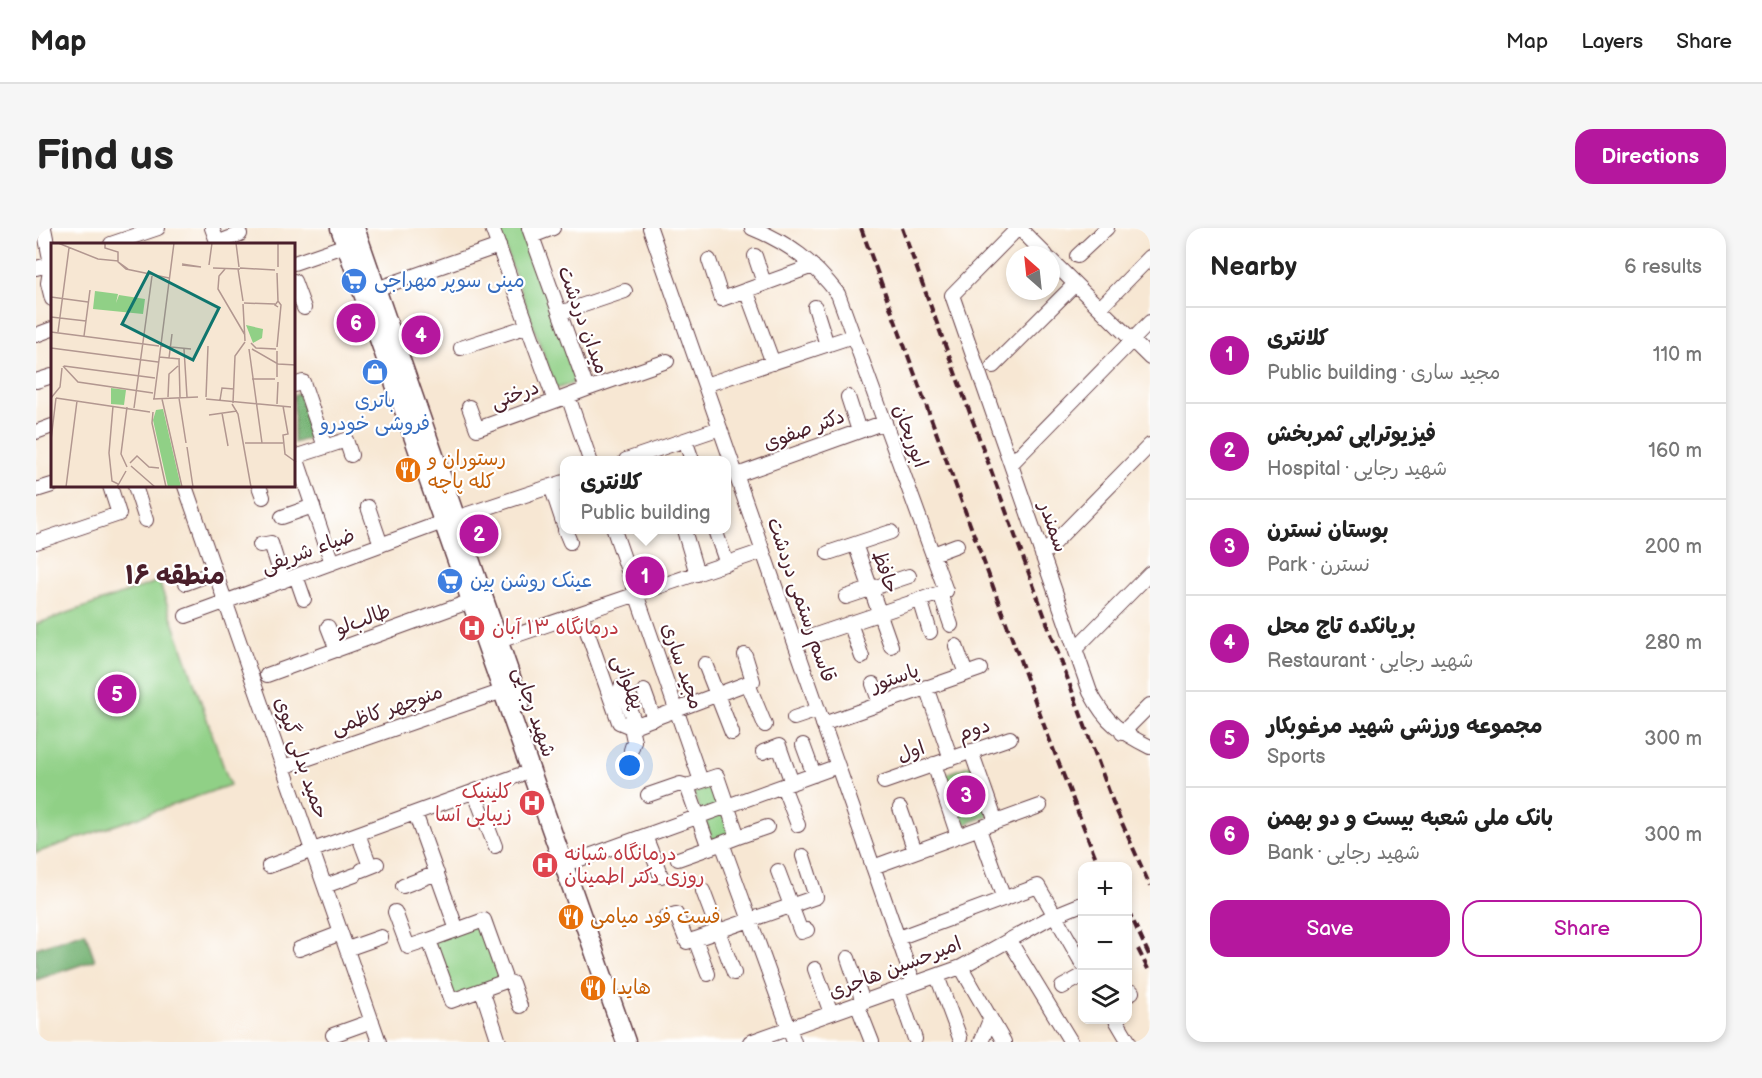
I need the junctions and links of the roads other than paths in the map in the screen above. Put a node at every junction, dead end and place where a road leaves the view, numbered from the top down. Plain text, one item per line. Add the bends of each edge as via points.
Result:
1 (44, 228) edge
2 (158, 228) edge
3 (212, 228) edge
4 (355, 228) edge
5 (492, 228) edge
6 (553, 228) edge
7 (650, 228) edge
8 (752, 228) edge
9 (1018, 228) edge
10 (1107, 228) edge
11 (531, 232) edge
12 (778, 232) edge
13 (240, 234) dead end
14 (343, 236) edge
15 (114, 243) edge
16 (218, 243) edge
17 (220, 243) edge
18 (499, 246) junction
19 (1037, 246) edge
20 (755, 256) dead end
21 (1077, 256) dead end
22 (1150, 258) edge
23 (51, 260) edge
24 (709, 260) dead end
25 (296, 262) edge
26 (51, 264) edge
27 (51, 266) edge
28 (813, 266) junction
29 (36, 268) edge
30 (1060, 269) edge
31 (764, 283) junction
32 (42, 284) edge
33 (1075, 284) junction
34 (296, 286) edge
35 (376, 289) junction
36 (746, 290) junction
37 (626, 291) dead end
38 (51, 298) edge
39 (815, 307) dead end
40 (304, 308) dead end
41 (1100, 308) junction
42 (560, 313) junction
43 (1150, 322) edge
44 (528, 326) junction
45 (51, 329) edge
46 (36, 334) edge
47 (847, 338) dead end
48 (1132, 340) junction
49 (827, 345) junction
50 (461, 348) dead end
51 (1150, 358) edge
52 (667, 361) dead end
53 (773, 363) junction
54 (993, 366) dead end
55 (51, 376) edge
56 (36, 381) edge
57 (296, 384) edge
58 (705, 385) junction
59 (587, 389) junction
60 (848, 397) dead end
61 (561, 399) junction
62 (469, 407) dead end
63 (885, 422) junction
64 (51, 426) edge
65 (720, 428) junction
66 (859, 431) junction
67 (36, 432) edge
68 (685, 440) junction
69 (1150, 445) edge
70 (325, 447) junction
71 (351, 455) dead end
72 (588, 456) edge
73 (638, 456) edge
74 (691, 456) edge
75 (730, 456) edge
76 (296, 457) edge
77 (296, 460) edge
78 (731, 460) edge
79 (1011, 464) junction
80 (736, 475) junction
81 (557, 484) edge
82 (51, 485) edge
83 (111, 488) edge
84 (136, 488) edge
85 (186, 488) edge
86 (36, 490) edge
87 (560, 502) edge
88 (313, 507) junction
89 (368, 507) dead end
90 (282, 517) dead end
91 (146, 520) dead end
92 (450, 520) junction
93 (891, 532) dead end
94 (615, 534) edge
95 (685, 534) edge
96 (716, 534) edge
97 (36, 542) edge
98 (855, 544) junction
99 (260, 545) dead end
100 (381, 545) junction
101 (957, 545) dead end
102 (763, 551) junction
103 (828, 553) dead end
104 (933, 554) junction
105 (1042, 555) junction
106 (332, 563) junction
107 (727, 564) junction
108 (215, 572) junction
109 (1150, 573) edge
110 (698, 574) junction
111 (909, 576) dead end
112 (290, 578) junction
113 (186, 583) dead end
114 (870, 589) junction
115 (943, 592) junction
116 (636, 595) junction
117 (846, 597) dead end
118 (304, 599) dead end
119 (920, 599) junction
120 (471, 601) junction
121 (226, 602) junction
122 (879, 613) junction
123 (581, 614) junction
124 (186, 616) dead end
125 (850, 623) junction
126 (951, 626) dead end
127 (328, 627) dead end
128 (930, 632) dead end
129 (499, 640) junction
130 (795, 642) junction
131 (891, 646) dead end
132 (956, 646) dead end
133 (1075, 649) junction
134 (337, 650) junction
135 (745, 655) dead end
136 (862, 657) dead end
137 (705, 664) dead end
138 (980, 669) dead end
139 (966, 674) junction
140 (267, 675) dead end
141 (751, 682) junction
142 (873, 684) dead end
143 (621, 687) dead end
144 (926, 687) junction
145 (503, 691) junction
146 (644, 691) dead end
147 (716, 696) junction
148 (880, 704) junction
149 (1150, 705) edge
150 (676, 710) junction
151 (821, 717) junction
152 (794, 718) dead end
153 (654, 719) junction
154 (765, 725) dead end
155 (633, 727) junction
156 (732, 733) dead end
157 (1122, 733) junction
158 (1010, 738) dead end
159 (803, 745) dead end
160 (1150, 747) edge
161 (631, 750) dead end
162 (763, 752) dead end
163 (971, 752) junction
164 (951, 759) junction
165 (934, 764) junction
166 (838, 766) junction
167 (283, 767) junction
168 (519, 775) dead end
169 (814, 775) junction
170 (885, 782) dead end
171 (694, 784) junction
172 (788, 784) junction
173 (474, 791) junction
174 (648, 795) dead end
175 (727, 806) junction
176 (1040, 806) dead end
177 (900, 808) dead end
178 (415, 813) junction
179 (698, 816) junction
180 (996, 822) junction
181 (798, 825) dead end
182 (767, 827) dead end
183 (979, 829) junction
184 (358, 834) junction
185 (645, 836) junction
186 (958, 836) junction
187 (738, 837) junction
188 (716, 845) junction
189 (495, 846) dead end
190 (312, 851) junction
191 (915, 851) junction
192 (803, 856) dead end
193 (678, 859) dead end
194 (575, 861) junction
195 (269, 867) dead end
196 (873, 867) junction
197 (778, 871) dead end
198 (437, 873) junction
199 (661, 876) dead end
200 (325, 886) junction
201 (403, 886) dead end
202 (703, 891) dead end
203 (1004, 899) junction
204 (791, 906) junction
205 (1078, 906) edge
206 (395, 912) dead end
207 (1052, 916) junction
208 (666, 917) dead end
209 (750, 921) junction
210 (457, 930) junction
211 (807, 930) dead end
212 (719, 932) junction
213 (341, 933) junction
214 (381, 937) dead end
215 (898, 938) junction
216 (429, 940) junction
217 (1009, 940) junction
218 (691, 941) junction
219 (299, 949) dead end
220 (347, 949) junction
221 (1078, 955) edge
222 (848, 958) dead end
223 (961, 967) junction
224 (815, 969) dead end
225 (734, 973) dead end
226 (708, 974) dead end
227 (937, 976) junction
228 (1078, 979) edge
229 (506, 981) junction
230 (914, 984) junction
231 (1062, 987) dead end
232 (482, 990) junction
233 (898, 990) junction
234 (860, 1003) junction
235 (520, 1006) dead end
236 (831, 1013) junction
237 (990, 1020) junction
238 (372, 1021) junction
239 (1118, 1024) edge
240 (789, 1028) junction
241 (333, 1035) dead end
242 (960, 1038) dead end
243 (915, 1040) dead end
244 (1125, 1041) edge
245 (379, 1042) edge
246 (500, 1042) edge
247 (626, 1042) edge
248 (638, 1042) edge
249 (750, 1042) edge
250 (794, 1042) edge
251 (872, 1042) edge
252 (981, 1042) edge
253 (1004, 1042) edge
254 (1071, 1042) edge

1 - 23 street
2 - 15 street
3 - 16 street
4 - 35 main road, شهید رجایی
5 - 18 street
6 - 11 street
7 - 58 street, قاسم رستمی دردشت
8 - 12 street
9 - 19 street
9 - 79 street, سمندر via 952,294
10 - 21 street
11 - 42 street, میدان دردشت
12 - 28 street
13 - 17 street
14 - 25 street
14 - 92 main road, شهید رجایی
18 - 35 street
18 - 44 street
20 - 31 street
22 - 41 street
24 - 36 street via 722,299
26 - 29 street
27 - 32 street
28 - 31 street
28 - 63 street, ابوریحان via 838,294
30 - 33 street
31 - 36 street
32 - 38 street
33 - 41 street
33 - 54 street
34 - 40 street
35 - 92 main road, شهید رجایی
36 - 53 street
37 - 42 street
39 - 49 street
41 - 48 street
42 - 59 street, میدان دردشت
43 - 48 street
44 - 50 street
44 - 61 street
45 - 46 street
47 - 49 street
48 - 51 street
48 - 79 street
49 - 53 street
52 - 59 street
53 - 58 street
55 - 56 street
57 - 70 street via 303,382
58 - 65 street, قاسم رستمی دردشت
59 - 61 street, میدان دردشت
60 - 66 street
61 - 62 street, درختی via 477,429
61 - 72 street
63 - 66 street, دکتر صفوی
63 - 104 street, ابوریحان
64 - 67 street
65 - 68 street
65 - 75 street, قاسم رستمی دردشت
66 - 80 street, دکتر صفوی
68 - 73 street
68 - 74 street
69 - 105 street
70 - 71 street via 346,440
70 - 76 street
77 - 88 street
78 - 80 street, قاسم رستمی دردشت
79 - 105 street, سمندر
80 - 102 street, قاسم رستمی دردشت
81 - 87 street
81 - 92 street, ضیاء شریفی
82 - 86 street
83 - 97 street via 119,514
84 - 91 street
85 - 108 street, حمید بدلی گیوی
88 - 90 street
88 - 106 street
89 - 100 street
92 - 100 street, ضیاء شریفی
92 - 120 main road, شهید رجایی
92 - 129 main road, شهید رجایی
93 - 98 street
94 - 116 street, مجید ساری
95 - 110 street
96 - 107 street
98 - 103 street
98 - 114 street, حافظ
99 - 112 street via 271,543
100 - 106 street, ضیاء شریفی
101 - 104 street
102 - 107 street
102 - 130 street, قاسم رستمی دردشت
104 - 115 street, ابوریحان
105 - 133 street, سمندر
106 - 112 street, ضیاء شریفی
107 - 110 street
108 - 113 street
108 - 121 street, حمید بدلی گیوی
109 - 133 street
110 - 116 street
111 - 114 street
112 - 118 street
112 - 121 street, ضیاء شریفی
114 - 117 street
114 - 122 street, حافظ
115 - 119 street
115 - 126 street
116 - 123 street
116 - 150 street, مجید ساری
119 - 122 street
119 - 128 street
120 - 134 street, طالب‌لو
120 - 145 main road, شهید رجایی
121 - 124 street, ضیاء شریفی
121 - 167 street, حمید بدلی گیوی
122 - 125 street
122 - 131 street, حافظ
123 - 129 street
123 - 155 street, پهلوانی via 619,722
125 - 130 street
125 - 136 street
127 - 134 street
129 - 194 main road, شهید رجایی
130 - 151 street, قاسم رستمی دردشت
132 - 139 street
133 - 157 street, سمندر via 1097,705
134 - 140 street, طالب‌لو
135 - 141 street
137 - 147 street
138 - 139 street, پاستور
139 - 144 street, پاستور
141 - 147 street
141 - 154 street
142 - 148 street
143 - 155 street
144 - 148 street, پاستور
144 - 164 street
145 - 167 street, منوچهر کاظمی
145 - 247 main road, شهید رجایی
146 - 153 street
147 - 150 street
147 - 156 street
148 - 151 street, پاستور
149 - 157 street
150 - 153 street
150 - 171 street, مجید ساری
151 - 152 street, پاستور
151 - 166 street, قاسم رستمی دردشت
153 - 155 street
155 - 161 street
157 - 160 street, سمندر
158 - 163 street, دوم
159 - 169 street
162 - 172 street via 778,746
163 - 164 street, دوم
163 - 180 street
164 - 165 street, اول
165 - 170 street, اول
165 - 186 street
166 - 169 street
166 - 196 street, قاسم رستمی دردشت
167 - 190 street, حمید بدلی گیوی
168 - 173 street
169 - 172 street
171 - 174 street via 680,784
171 - 175 street via 717,776
171 - 179 street, مجید ساری
172 - 175 street
172 - 181 street
173 - 178 street
173 - 189 street
175 - 179 street
175 - 187 street
176 - 180 street
177 - 191 street
178 - 184 street
178 - 198 street
179 - 185 street
179 - 188 street, مجید ساری
180 - 183 street
182 - 187 street
183 - 186 street
183 - 203 street
184 - 190 street
184 - 200 street via 370,866 377,864
185 - 194 street
185 - 199 street
186 - 191 street
187 - 188 street
188 - 193 street
188 - 209 street
190 - 195 street
190 - 200 street, حمید بدلی گیوی
191 - 196 street
192 - 204 street via 816,897
194 - 248 main road, شهید رجایی
196 - 215 street, قاسم رستمی دردشت
197 - 204 street
198 - 201 street
198 - 210 street
200 - 213 street, حمید بدلی گیوی
202 - 212 street
203 - 207 street via 1038,886
203 - 215 street
204 - 209 street
204 - 211 street via 801,932
205 - 207 street, امیرحسین هاجری
206 - 216 street via 408,947
207 - 217 street, امیرحسین هاجری
207 - 221 street
208 - 218 street via 676,914
209 - 212 street
209 - 240 street
210 - 216 street
210 - 229 street via 484,920
212 - 218 street
212 - 225 street
213 - 219 street
213 - 220 street, حمید بدلی گیوی
214 - 220 street
215 - 230 street, قاسم رستمی دردشت
216 - 232 street via 451,1001
217 - 223 street, امیرحسین هاجری
217 - 254 street
218 - 226 street
220 - 238 street, حمید بدلی گیوی
222 - 234 street
223 - 227 street, امیرحسین هاجری
223 - 237 street
224 - 236 street
227 - 230 street, امیرحسین هاجری
227 - 242 street
228 - 231 street
229 - 232 street
229 - 235 street via 512,983
230 - 233 street, امیرحسین هاجری
232 - 246 street
233 - 234 street, امیرحسین هاجری
233 - 243 street
234 - 236 street, امیرحسین هاجری
234 - 251 street
236 - 240 street, امیرحسین هاجری
237 - 252 street
237 - 253 street
238 - 241 street
238 - 245 street, حمید بدلی گیوی
239 - 244 street
240 - 249 street, امیرحسین هاجری
240 - 250 street

